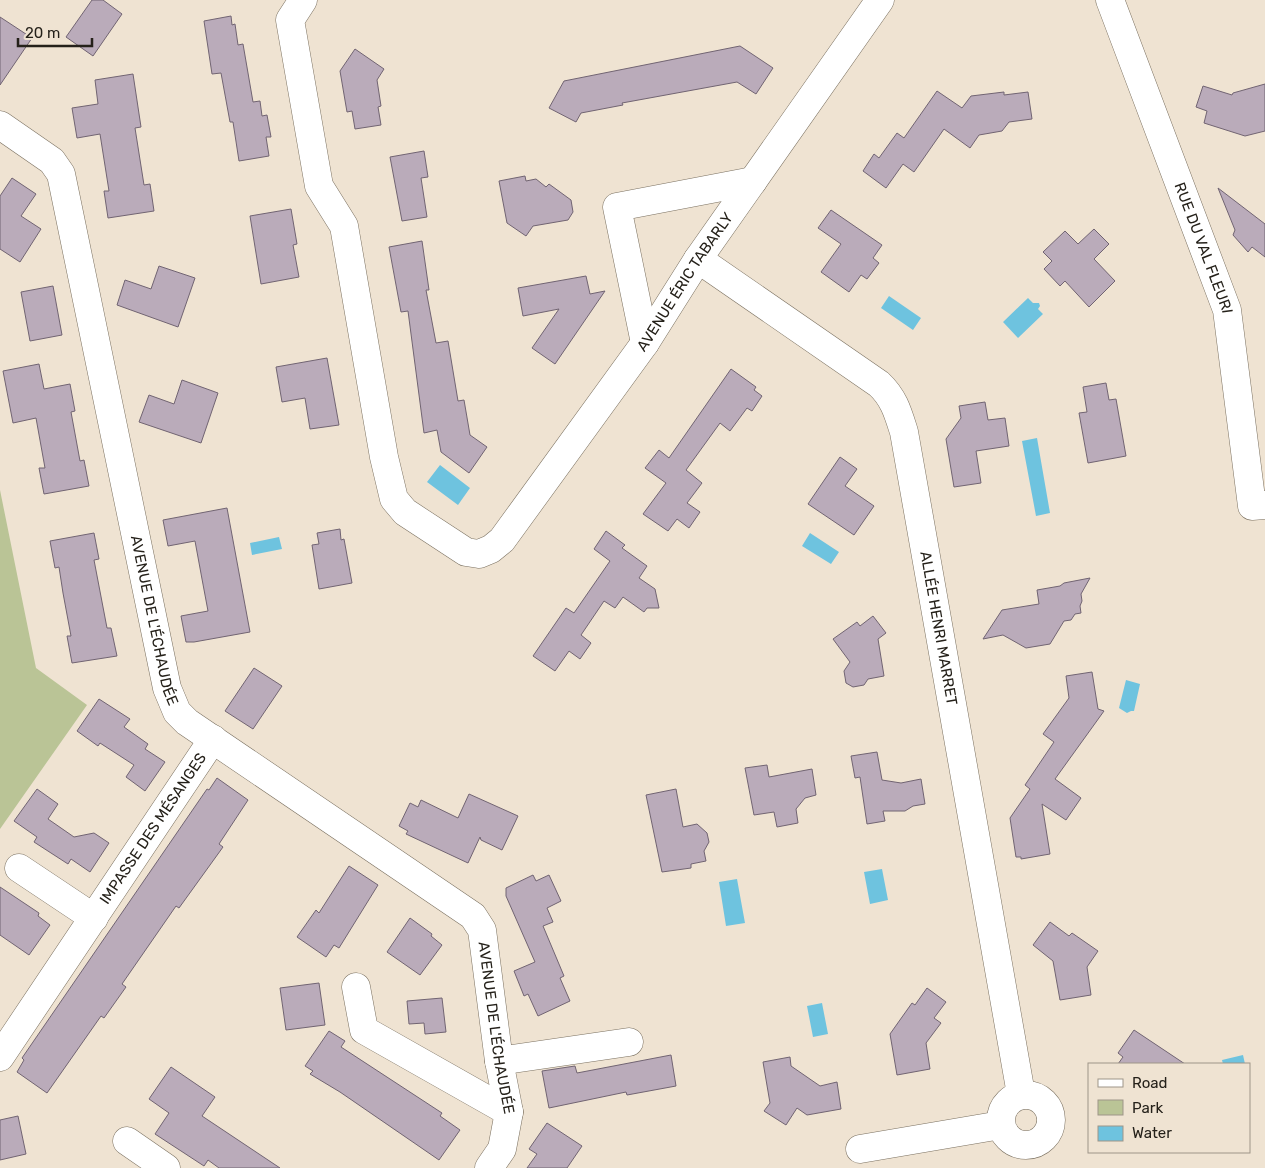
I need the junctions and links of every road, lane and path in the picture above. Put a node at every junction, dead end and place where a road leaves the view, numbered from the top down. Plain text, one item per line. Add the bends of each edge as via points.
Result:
1 (303, 0) edge
2 (880, 0) edge
3 (1110, 0) edge
4 (0, 125) edge
5 (753, 181) junction
6 (698, 259) junction
7 (645, 343) junction
8 (1259, 506) edge
9 (214, 739) junction
10 (19, 868) dead end
11 (94, 918) junction
12 (356, 987) dead end
13 (630, 1042) dead end
14 (0, 1057) edge
15 (499, 1061) junction
16 (1021, 1094) junction
17 (509, 1112) junction
18 (1002, 1125) junction
19 (127, 1141) dead end
20 (860, 1149) dead end
21 (166, 1168) edge
22 (489, 1168) edge

1 - 7 street, AVENUE ÉRIC TABARLY via 290,20 319,186 344,226 384,457 394,499 404,512 466,552 479,554 491,549 502,540
2 - 5 street, AVENUE ÉRIC TABARLY
3 - 8 street, RUE DU VAL FLEURI via 1227,310
4 - 9 street, AVENUE DE L'ÉCHAUDÉE via 52,161 61,174 167,688 177,712
5 - 6 street, AVENUE ÉRIC TABARLY
5 - 7 street via 617,207
6 - 7 street, AVENUE ÉRIC TABARLY
6 - 16 street, ALLÉE HENRI MARRET via 879,384 896,406 904,432
9 - 11 street, IMPASSE DES MÉSANGES
9 - 15 street, AVENUE DE L'ÉCHAUDÉE via 473,916 482,930
10 - 11 street, IMPASSE DES MÉSANGES
11 - 14 street, IMPASSE DES MÉSANGES
12 - 17 street via 364,1030
13 - 15 street
15 - 17 street, AVENUE DE L'ÉCHAUDÉE
16 - 18 street via 1007,1102 1000,1116
16 - 18 street via 1035,1095 1046,1103 1051,1116 1050,1129 1042,1140 1029,1145 1013,1143 1002,1131
17 - 22 street, AVENUE DE L'ÉCHAUDÉE via 502,1149
18 - 20 street
19 - 21 street

